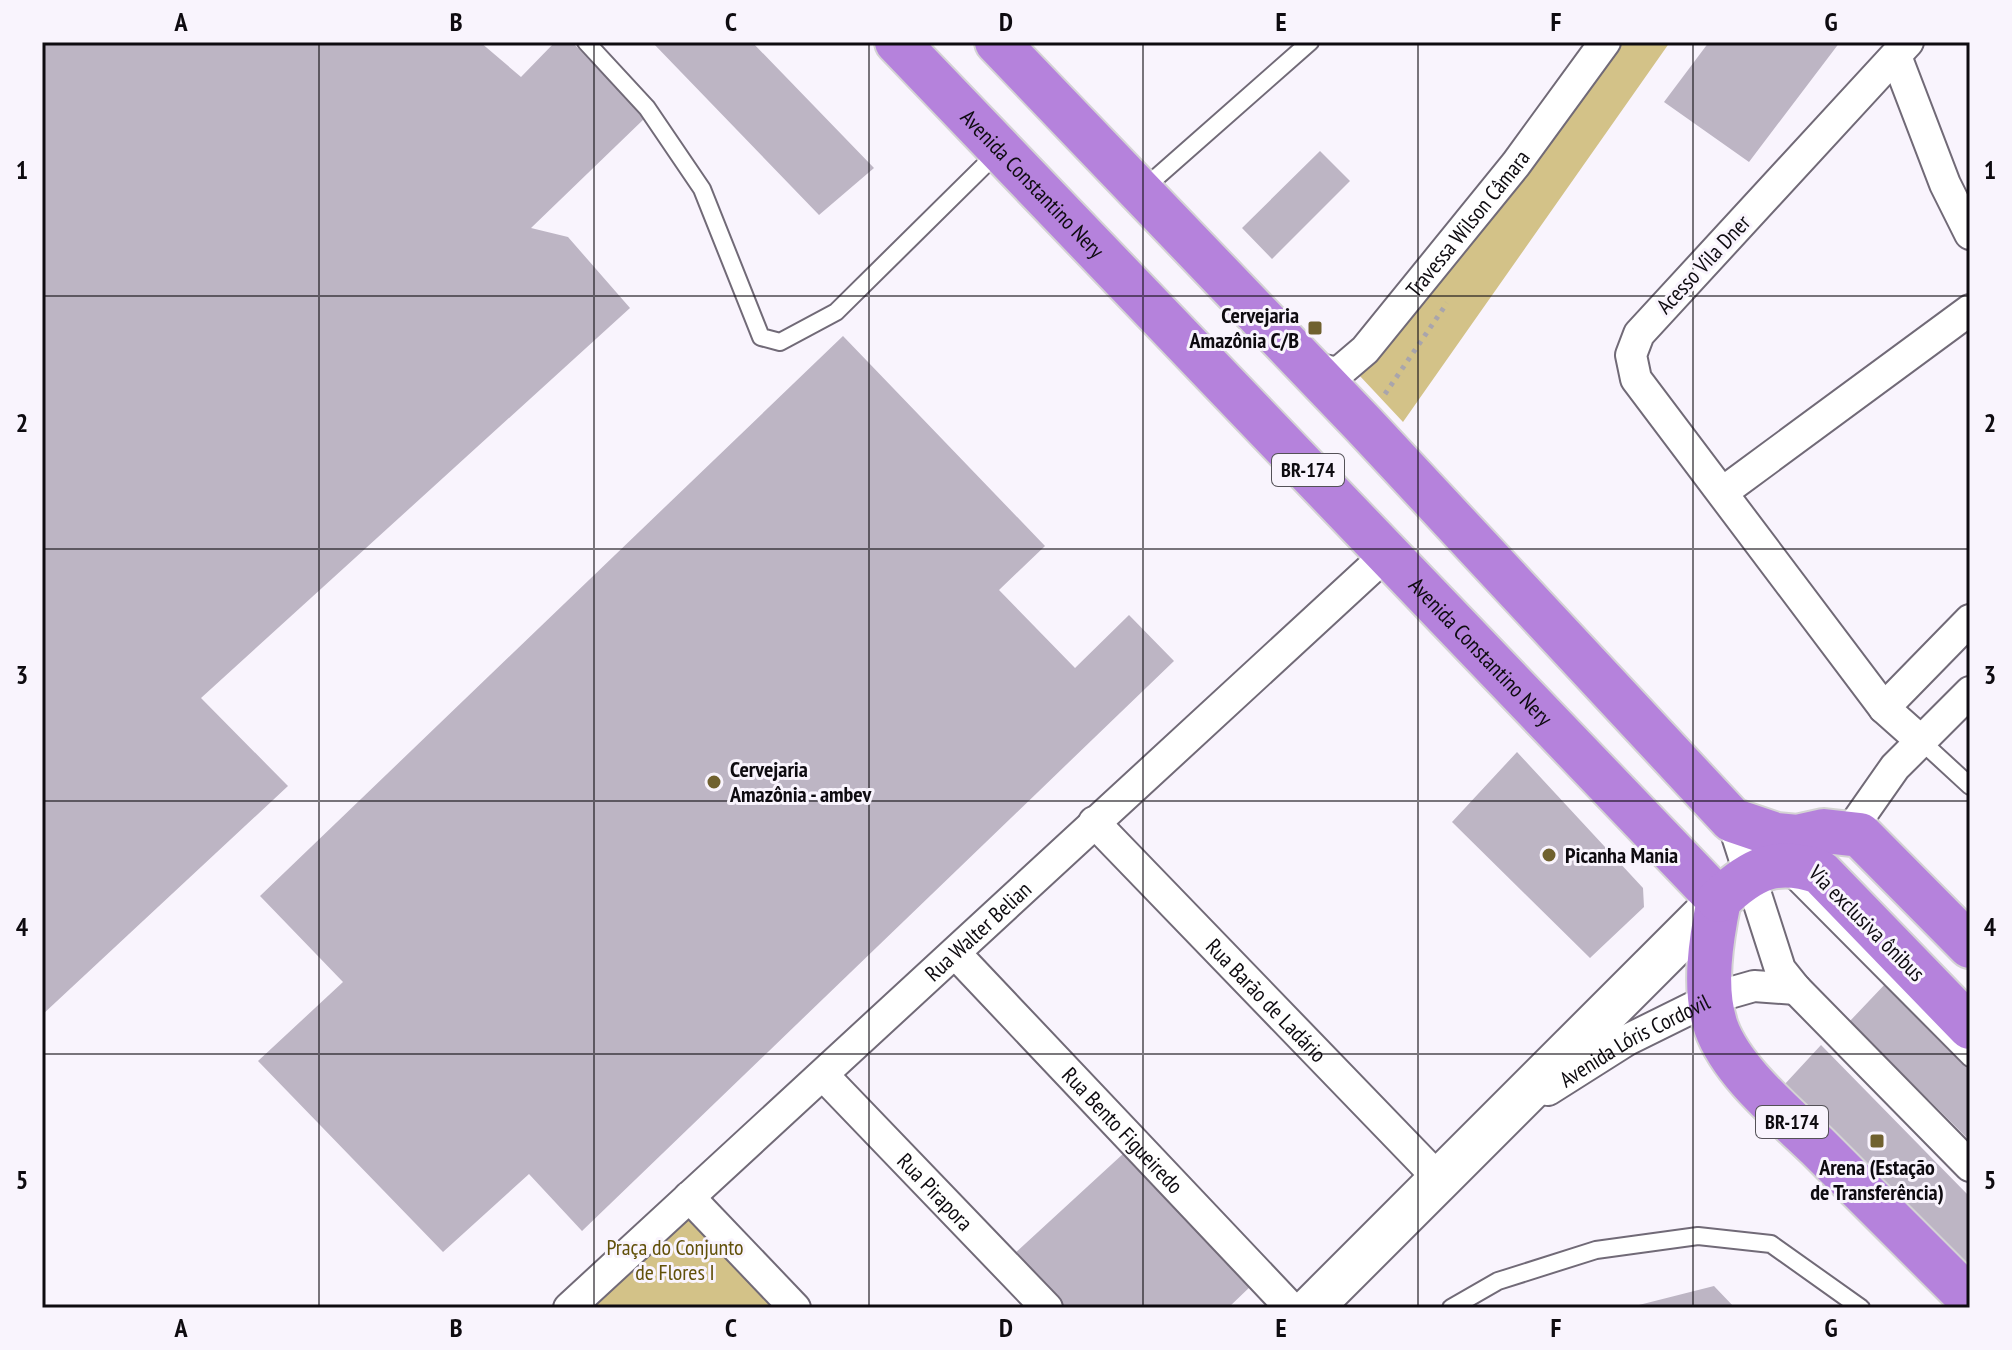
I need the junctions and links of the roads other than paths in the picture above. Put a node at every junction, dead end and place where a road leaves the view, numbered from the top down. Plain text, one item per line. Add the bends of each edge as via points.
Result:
1 (586, 42) edge
2 (897, 42) edge
3 (997, 42) edge
4 (1310, 42) edge
5 (1605, 42) edge
6 (1902, 49) edge
7 (1001, 150) junction
8 (1958, 182) edge
9 (1140, 192) junction
10 (1970, 234) edge
11 (1970, 310) edge
12 (1309, 367) junction
13 (1723, 492) junction
14 (1387, 554) junction
15 (1970, 620) edge
16 (1970, 692) edge
17 (1884, 708) junction
18 (1920, 740) junction
19 (1970, 786) edge
20 (1732, 820) junction
21 (1094, 822) junction
22 (1848, 834) junction
23 (1749, 880) junction
24 (1970, 946) edge
25 (955, 953) junction
26 (1796, 989) junction
27 (1712, 998) junction
28 (1970, 1027) edge
29 (1970, 1058) edge
30 (823, 1075) junction
31 (1488, 1131) junction
32 (1970, 1166) edge
33 (1439, 1179) junction
34 (689, 1197) junction
35 (1970, 1299) edge
36 (1316, 1302) edge
37 (569, 1308) edge
38 (795, 1308) edge
39 (1047, 1308) edge
40 (1451, 1308) edge
41 (1861, 1308) edge

1 - 7 lane via 647,108 702,189 761,337 780,342 836,312
2 - 7 highway, Avenida Constantino Nery / BR-174
3 - 9 highway
4 - 9 lane
5 - 12 street, Travessa Wilson Câmara via 1516,164 1365,350 1338,373
6 - 8 street, Acesso Vila Dner
6 - 13 street, Acesso Vila Dner via 1639,334 1631,355 1636,379
7 - 14 highway, Avenida Constantino Nery / BR-174
8 - 10 street, Acesso Vila Dner
9 - 12 highway
11 - 13 street
12 - 20 highway
13 - 17 street, Acesso Vila Dner
14 - 21 street, Rua Walter Belian
14 - 23 highway, Avenida Constantino Nery / BR-174
15 - 17 street
16 - 18 street
17 - 18 street, Acesso Vila Dner
18 - 19 lane
18 - 22 street
20 - 22 highway via 1776,835
20 - 23 street
21 - 25 street, Rua Walter Belian
21 - 33 street, Rua Barão de Ladário
22 - 24 highway via 1860,835
23 - 26 street via 1780,969
23 - 27 highway, BR-174 via 1709,949
23 - 28 highway via 1801,866 1820,872
23 - 29 lane, Via exclusiva ônibus
23 - 31 street, Avenida Lóris Cordovil
25 - 30 street, Rua Walter Belian
25 - 36 street, Rua Bento Figueiredo
26 - 27 street, Avenida Lóris Cordovil via 1754,986
26 - 32 street
27 - 31 street, Avenida Lóris Cordovil via 1627,1040
27 - 35 highway, BR-174 via 1716,1025 1730,1055
30 - 34 street, Rua Walter Belian
30 - 39 street, Rua Pirapora
31 - 33 street, Avenida Lóris Cordovil
33 - 36 street, Avenida Lóris Cordovil
34 - 37 street, Rua Walter Belian
34 - 38 street
40 - 41 lane via 1498,1281 1596,1250 1698,1236 1771,1244

